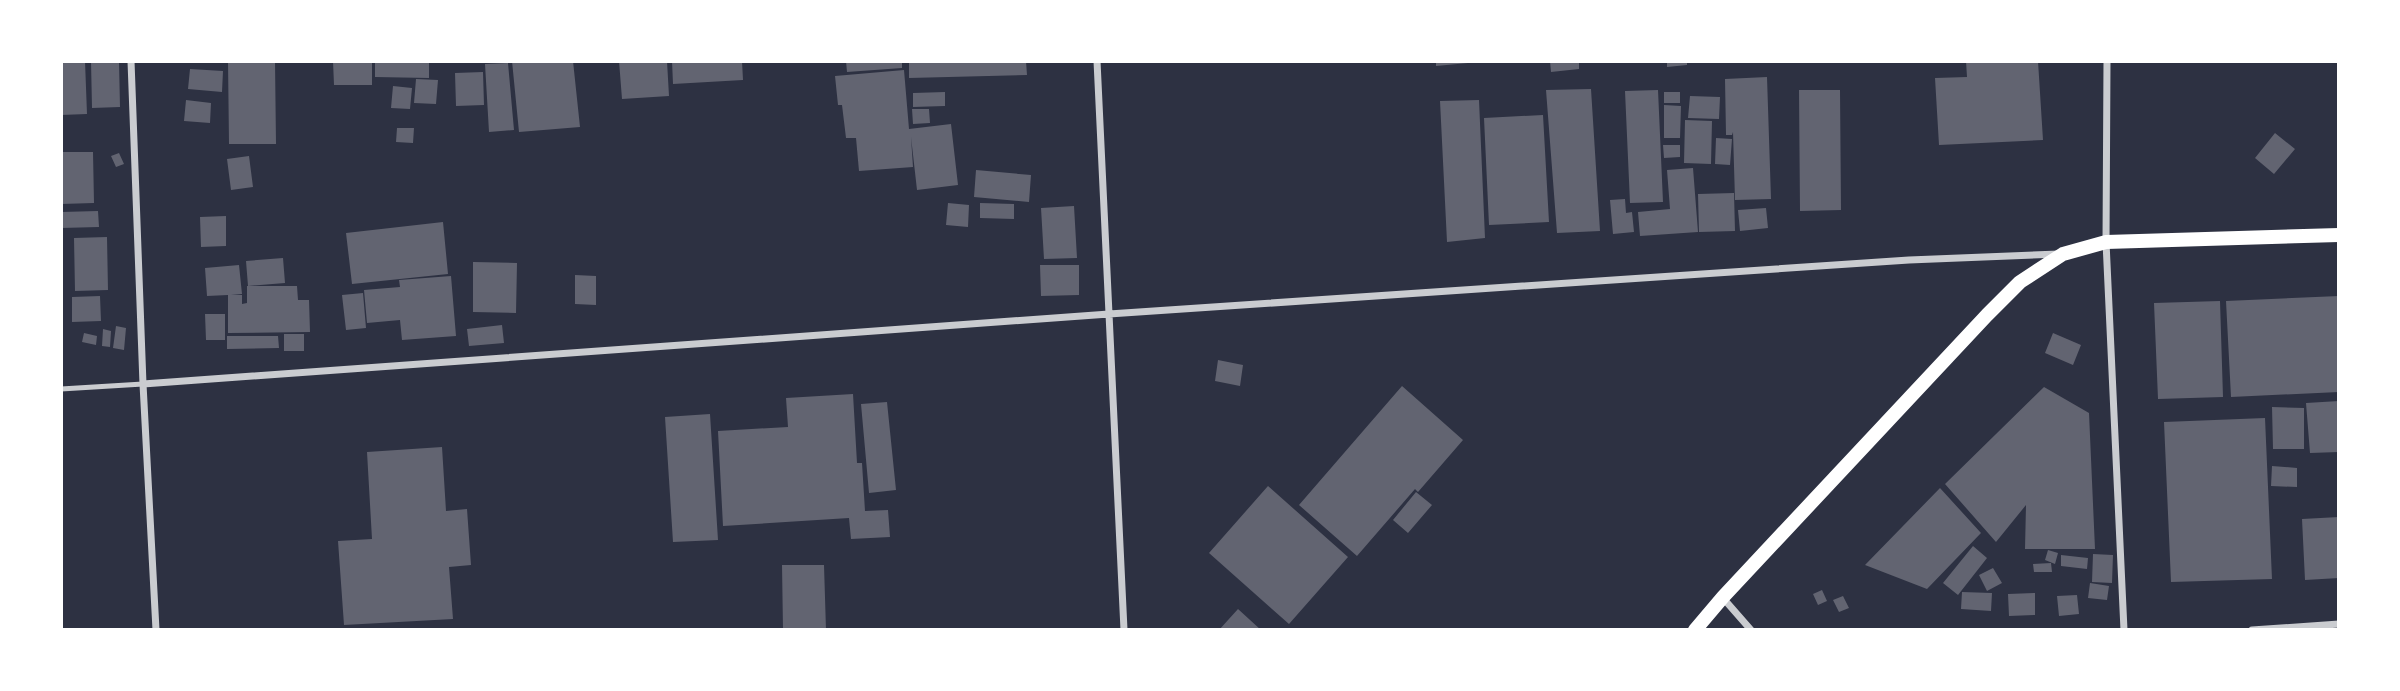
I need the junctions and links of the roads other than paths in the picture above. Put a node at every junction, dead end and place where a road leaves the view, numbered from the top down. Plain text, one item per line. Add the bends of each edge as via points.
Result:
1 (131, 61) edge
2 (1097, 61) edge
3 (2107, 61) edge
4 (2339, 234) edge
5 (2106, 243) junction
6 (2063, 254) junction
7 (1109, 314) junction
8 (143, 384) junction
9 (61, 389) edge
10 (1723, 597) junction
11 (2339, 624) edge
12 (156, 630) edge
13 (1124, 630) edge
14 (1695, 630) edge
15 (1751, 630) edge
16 (2124, 630) edge
17 (2252, 630) edge

1 - 8 street
2 - 7 street
3 - 5 street
4 - 5 main road
5 - 6 main road
5 - 16 street
6 - 7 street via 1909,260
6 - 10 main road via 2020,282 1987,315
7 - 8 street
7 - 13 street
8 - 9 lane
8 - 12 street
10 - 14 main road
10 - 15 street
11 - 17 street

